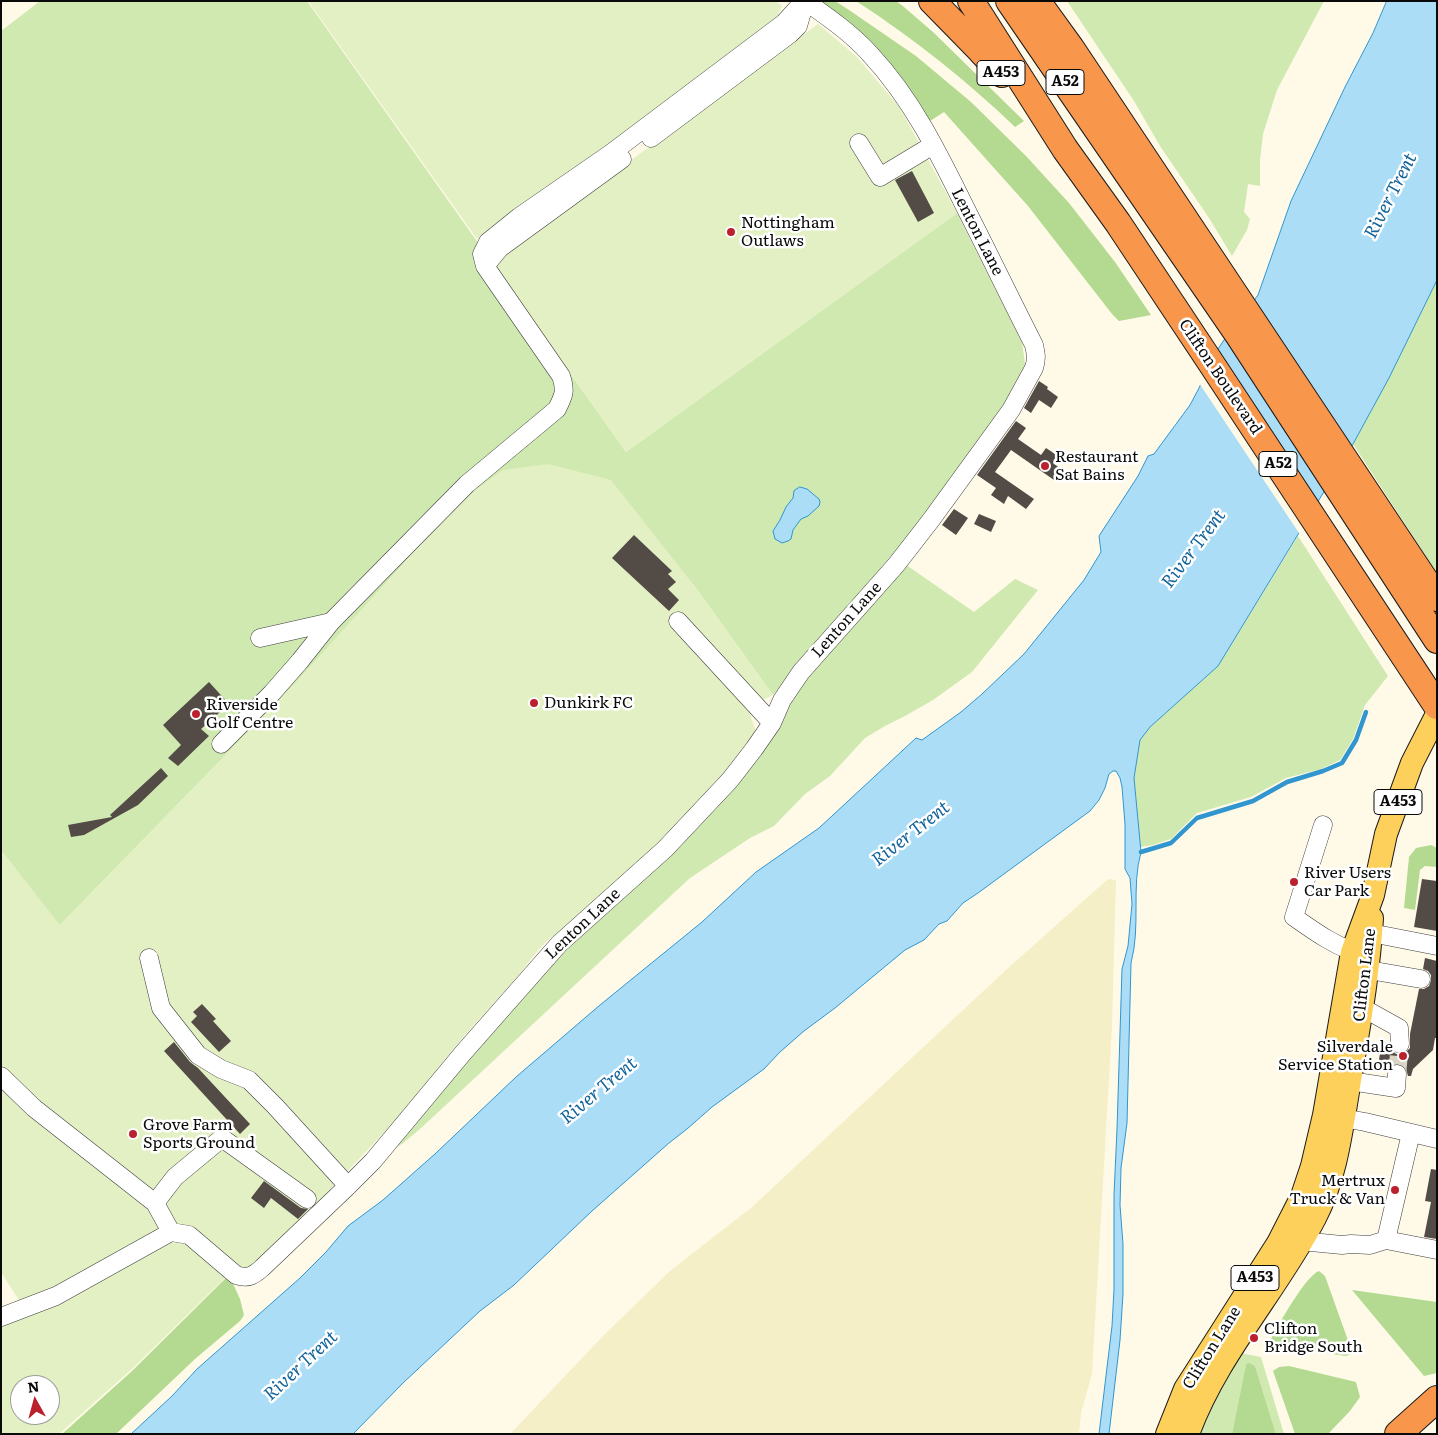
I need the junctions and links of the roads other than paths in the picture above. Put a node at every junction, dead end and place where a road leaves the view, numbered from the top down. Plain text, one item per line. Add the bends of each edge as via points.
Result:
1 (804, 1) edge
2 (932, 1) edge
3 (971, 1) edge
4 (1009, 1) edge
5 (1037, 1) edge
6 (1043, 1) edge
7 (1071, 48) junction
8 (859, 143) dead end
9 (933, 145) junction
10 (1065, 149) junction
11 (1141, 173) junction
12 (1437, 598) edge
13 (678, 621) dead end
14 (331, 622) junction
15 (260, 638) dead end
16 (1437, 640) edge
17 (1437, 706) edge
18 (1437, 714) edge
19 (772, 723) junction
20 (221, 744) dead end
21 (1323, 825) dead end
22 (1373, 895) junction
23 (1371, 933) junction
24 (1437, 946) edge
25 (150, 958) dead end
26 (1364, 959) junction
27 (1421, 979) dead end
28 (1362, 1008) junction
29 (1400, 1044) tunnel mouth
30 (1397, 1074) tunnel mouth
31 (1, 1076) edge
32 (1350, 1081) junction
33 (1334, 1116) junction
34 (1411, 1133) junction
35 (1437, 1139) edge
36 (342, 1192) junction
37 (307, 1199) dead end
38 (155, 1203) junction
39 (171, 1232) junction
40 (1291, 1240) junction
41 (1386, 1240) junction
42 (1437, 1250) edge
43 (1, 1317) edge
44 (1437, 1399) edge
45 (1437, 1422) edge
46 (1167, 1434) edge
47 (1188, 1434) edge
48 (1398, 1434) edge
49 (1424, 1434) edge

1 - 9 street, Lenton Lane via 830,18 870,53 897,86
1 - 14 street via 798,26 790,34 500,248 484,266 561,376 564,396 556,409 467,484
2 - 10 highway, A453 via 980,49
3 - 10 highway, A52
4 - 11 highway, A52
5 - 7 highway, A52
6 - 7 highway
7 - 11 highway, A52
8 - 9 street via 880,177
9 - 19 street, Lenton Lane via 1034,346 1037,361 1011,410 931,520 896,565 801,672 782,700
10 - 17 highway, Clifton Boulevard / A52 via 1118,223
11 - 12 highway, A52
11 - 16 highway, A52 via 1239,336
13 - 19 street
14 - 15 street
14 - 20 street via 272,693
18 - 22 main road, Clifton Lane / A453 via 1412,763 1386,834
19 - 36 street, Lenton Lane via 730,780 672,842 558,944 373,1161
21 - 26 street via 1294,916
22 - 23 main road, Clifton Lane / A453
22 - 26 main road, Clifton Lane / A453
23 - 24 street
23 - 26 main road, Clifton Lane / A453
25 - 36 street via 161,1008 198,1055 249,1080 275,1106
26 - 27 street
26 - 28 main road, Clifton Lane / A453
26 - 33 main road, Clifton Lane / A453
28 - 29 street via 1399,1028
28 - 32 main road, Clifton Lane / A453
30 - 32 street via 1396,1088
31 - 38 street via 34,1108
32 - 33 main road, Clifton Lane / A453
33 - 34 street
33 - 40 main road, Clifton Lane / A453 via 1331,1178 1324,1200
34 - 35 street
34 - 41 street
36 - 39 street, Lenton Lane via 252,1276 236,1275 188,1235
37 - 38 street via 222,1138 174,1177
38 - 39 street
39 - 43 street via 56,1296
40 - 41 street via 1342,1246 1370,1245
40 - 46 main road, Clifton Lane / A453 via 1185,1389
40 - 47 main road, Clifton Lane / A453 via 1219,1370
41 - 42 street
44 - 48 highway
45 - 49 highway

